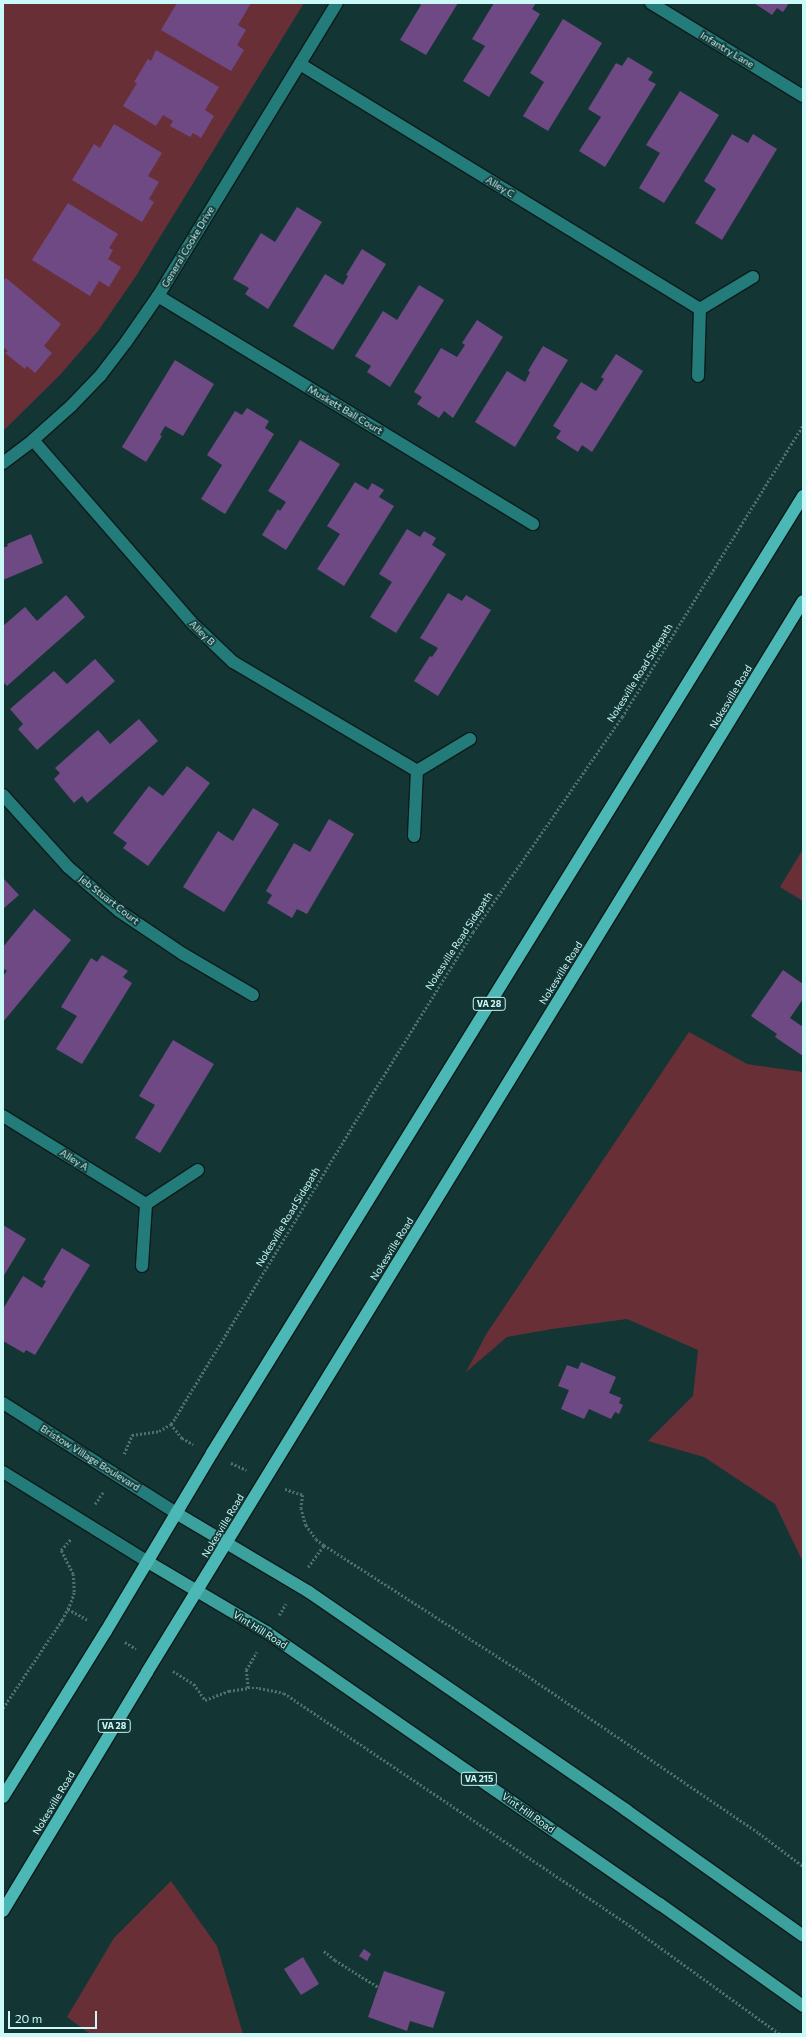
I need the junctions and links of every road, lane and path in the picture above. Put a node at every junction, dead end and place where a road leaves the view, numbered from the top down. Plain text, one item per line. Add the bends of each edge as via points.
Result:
1 (337, 3) edge
2 (651, 3) edge
3 (300, 64) junction
4 (803, 96) edge
5 (753, 277) dead end
6 (158, 296) junction
7 (700, 309) junction
8 (698, 376) dead end
9 (803, 424) edge
10 (33, 440) junction
11 (3, 463) edge
12 (803, 496) edge
13 (533, 524) dead end
14 (803, 601) edge
15 (470, 739) dead end
16 (417, 771) junction
17 (3, 795) edge
18 (414, 836) dead end
19 (253, 995) dead end
20 (3, 1116) edge
21 (198, 1170) dead end
22 (146, 1204) junction
23 (142, 1266) dead end
24 (3, 1403) edge
25 (171, 1424) junction
26 (125, 1452) dead end
27 (212, 1453) junction
28 (3, 1472) edge
29 (265, 1479) junction
30 (106, 1488) dead end
31 (94, 1505) dead end
32 (176, 1513) junction
33 (74, 1535) dead end
34 (227, 1543) junction
35 (324, 1545) junction
36 (314, 1557) dead end
37 (148, 1562) junction
38 (197, 1592) junction
39 (68, 1609) junction
40 (84, 1618) dead end
41 (246, 1670) dead end
42 (194, 1684) dead end
43 (248, 1688) junction
44 (3, 1708) edge
45 (3, 1797) edge
46 (803, 1866) edge
47 (3, 1911) edge
48 (803, 1936) edge
49 (324, 1951) dead end
50 (378, 1987) dead end
51 (803, 2006) edge
52 (780, 2034) edge

1 - 3 street, General Cooke Drive
2 - 4 street, Infantry Lane
3 - 6 street, General Cooke Drive
3 - 7 street, Alley C
5 - 7 street
6 - 10 street, General Cooke Drive via 100,376
6 - 13 street, Muskett Ball Court
7 - 8 street
9 - 25 path, Nokesville Road Sidepath via 622,717 473,932
10 - 11 street, General Cooke Drive
10 - 16 street, Alley B via 191,622 223,653 254,676
12 - 27 highway, VA 28
14 - 29 highway, Nokesville Road / VA 28
15 - 16 street
16 - 18 street
17 - 19 street, Jeb Stuart Court via 68,867 119,911 183,954
20 - 22 street, Alley A
21 - 22 street
22 - 23 street
24 - 32 street, Bristow Village Boulevard
25 - 26 path via 152,1434 132,1436
25 - 27 path via 182,1438
27 - 29 path
27 - 32 highway, VA 28
28 - 37 street
29 - 34 highway, Nokesville Road / VA 28
29 - 35 path via 303,1495 301,1508 306,1525
30 - 31 path
32 - 34 main road
32 - 37 highway, VA 28
33 - 39 path via 61,1550 71,1568 74,1580 74,1592
34 - 38 highway, Nokesville Road / VA 28
34 - 48 main road via 309,1592 626,1810
35 - 36 path
35 - 46 path via 525,1674 759,1833
37 - 38 main road, Vint Hill Road / VA 215
37 - 45 highway, VA 28
38 - 47 highway, Nokesville Road / VA 28
38 - 51 main road, Vint Hill Road / VA 215 via 274,1638 660,1904
39 - 40 path
39 - 44 path
41 - 43 path
42 - 43 path via 205,1700 229,1691
43 - 52 path via 284,1692 632,1927
49 - 50 path

